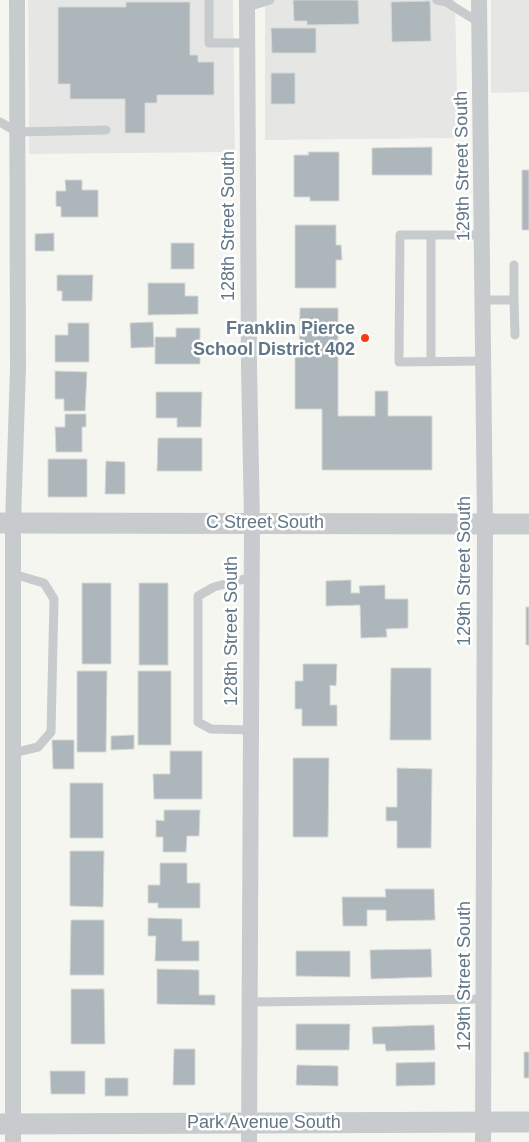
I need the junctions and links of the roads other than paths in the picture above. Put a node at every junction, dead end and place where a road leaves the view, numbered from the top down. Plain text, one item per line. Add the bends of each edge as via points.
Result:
1 (17, 0) edge
2 (209, 0) edge
3 (270, 0) edge
4 (437, 0) edge
5 (479, 0) edge
6 (248, 4) edge
7 (480, 23) junction
8 (248, 43) junction
9 (0, 122) edge
10 (106, 130) dead end
11 (17, 132) junction
12 (431, 235) junction
13 (483, 235) junction
14 (514, 265) dead end
15 (483, 300) junction
16 (514, 300) junction
17 (515, 335) dead end
18 (484, 361) junction
19 (431, 362) junction
20 (252, 522) junction
21 (7, 523) edge
22 (485, 524) junction
23 (529, 524) edge
24 (13, 574) junction
25 (252, 577) junction
26 (251, 730) junction
27 (13, 753) junction
28 (484, 998) junction
29 (250, 1002) junction
30 (529, 1122) edge
31 (8, 1130) edge
32 (249, 1132) edge
33 (483, 1132) edge

1 - 11 street
2 - 8 lane via 209,43
3 - 6 lane
4 - 7 lane
5 - 7 street, 129th Street South
6 - 8 street, 128th Street South
7 - 13 street, 129th Street South
8 - 20 street, 128th Street South via 248,366
9 - 11 lane
10 - 11 lane
11 - 21 street via 18,368
12 - 13 lane
12 - 19 lane
12 - 19 lane via 400,235 399,362
13 - 15 street, 129th Street South
14 - 16 lane
15 - 16 lane
15 - 18 street, 129th Street South
16 - 17 lane
18 - 19 lane
18 - 22 street, 129th Street South
20 - 21 street, C Street South
20 - 22 street, C Street South
20 - 25 street, 128th Street South
21 - 24 street
22 - 23 street, C Street South
22 - 28 street, 129th Street South
24 - 27 street
24 - 27 lane via 44,583 54,600 50,732 38,747
25 - 26 street, 128th Street South
25 - 26 lane via 214,587 198,596 198,722 211,729
26 - 29 street, 128th Street South
27 - 31 street
28 - 29 lane
28 - 33 street, 129th Street South
29 - 32 street, 128th Street South
30 - 33 street, Park Avenue South
31 - 32 street, Park Avenue South
32 - 33 street, Park Avenue South

